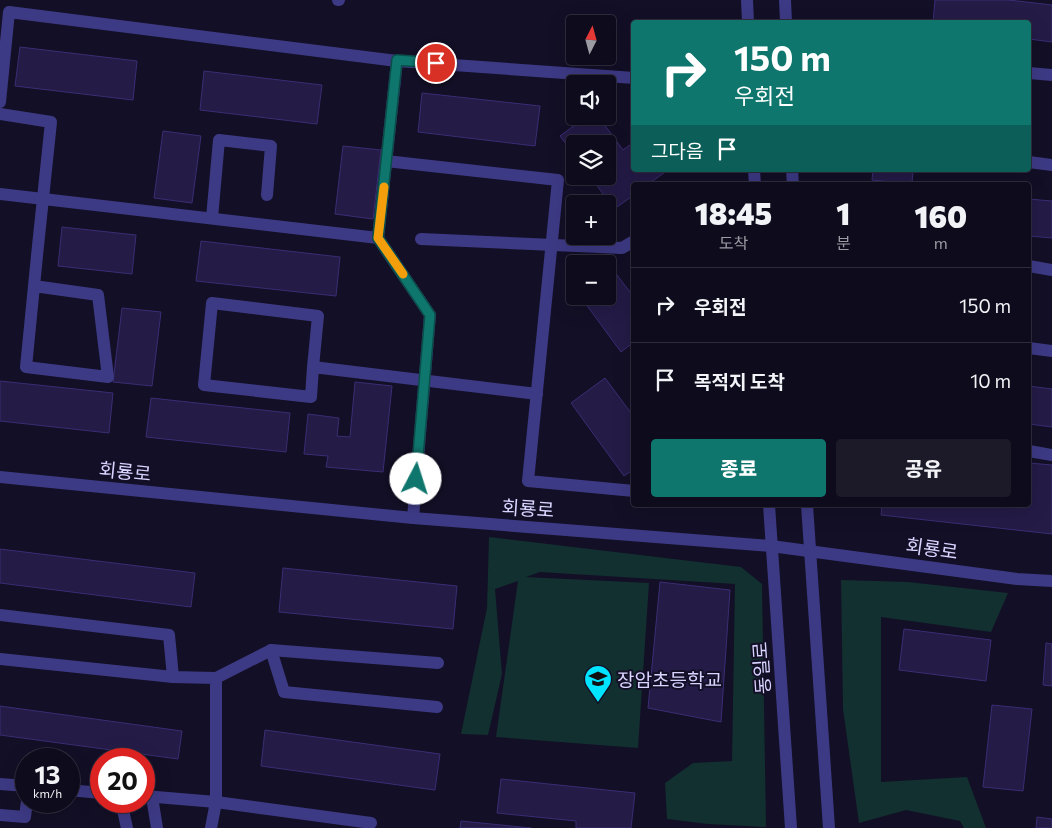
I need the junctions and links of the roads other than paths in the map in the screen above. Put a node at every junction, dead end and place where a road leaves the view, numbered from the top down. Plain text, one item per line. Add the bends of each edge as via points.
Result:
1 (747, 0) edge
2 (785, 0) edge
3 (748, 20) edge
4 (786, 20) edge
5 (397, 60) junction
6 (1031, 73) edge
7 (1052, 76) edge
8 (631, 78) edge
9 (0, 102) edge
10 (0, 114) edge
11 (386, 161) junction
12 (1031, 162) edge
13 (1052, 165) edge
14 (0, 194) edge
15 (267, 195) dead end
16 (43, 199) junction
17 (212, 218) junction
18 (378, 238) junction
19 (421, 240) dead end
20 (631, 243) edge
21 (552, 246) junction
22 (1031, 266) edge
23 (1052, 270) edge
24 (34, 286) junction
25 (1031, 348) edge
26 (1052, 351) edge
27 (313, 367) junction
28 (424, 382) junction
29 (537, 394) junction
30 (1031, 451) edge
31 (1052, 455) edge
32 (0, 477) edge
33 (631, 492) edge
34 (769, 507) edge
35 (807, 507) edge
36 (412, 518) junction
37 (771, 546) junction
38 (809, 550) junction
39 (1052, 581) edge
40 (0, 615) edge
41 (271, 650) junction
42 (0, 659) edge
43 (438, 663) dead end
44 (174, 677) junction
45 (216, 678) junction
46 (437, 707) dead end
47 (0, 784) edge
48 (15, 785) edge
49 (155, 798) edge
50 (216, 802) junction
51 (25, 813) edge
52 (124, 813) edge
53 (153, 813) edge
54 (0, 815) edge
55 (371, 822) dead end
56 (127, 828) edge
57 (157, 828) edge
58 (211, 828) edge
59 (791, 828) edge
60 (829, 828) edge

1 - 3 street
2 - 4 street
5 - 8 street
5 - 9 street via 9,12
5 - 11 street
6 - 7 street
10 - 16 street via 51,122
11 - 18 street
11 - 21 street via 558,180
12 - 13 street
14 - 16 street
15 - 17 street via 271,146 219,140
16 - 17 street
16 - 24 street
17 - 18 street
18 - 28 street via 430,315
19 - 21 street
20 - 21 street via 622,248
21 - 29 street
22 - 23 street
24 - 24 street via 26,367 108,377 98,295
25 - 26 street
27 - 27 street via 318,316 212,303 204,385 311,397
27 - 28 street
28 - 29 street
28 - 36 street
29 - 33 street via 528,481
30 - 31 street
32 - 36 street, 회룡로
34 - 37 street, 동일로
35 - 38 street
36 - 37 street, 회룡로
37 - 38 street, 회룡로
37 - 59 street, 동일로
38 - 39 street, 회룡로
38 - 60 street
40 - 44 street via 169,635
41 - 43 street
41 - 45 street
41 - 46 street via 284,692
42 - 44 street
44 - 45 street
45 - 50 street
47 - 48 street
49 - 50 street
50 - 55 street
50 - 58 street
51 - 54 street via 24,817
52 - 56 street
53 - 57 street

